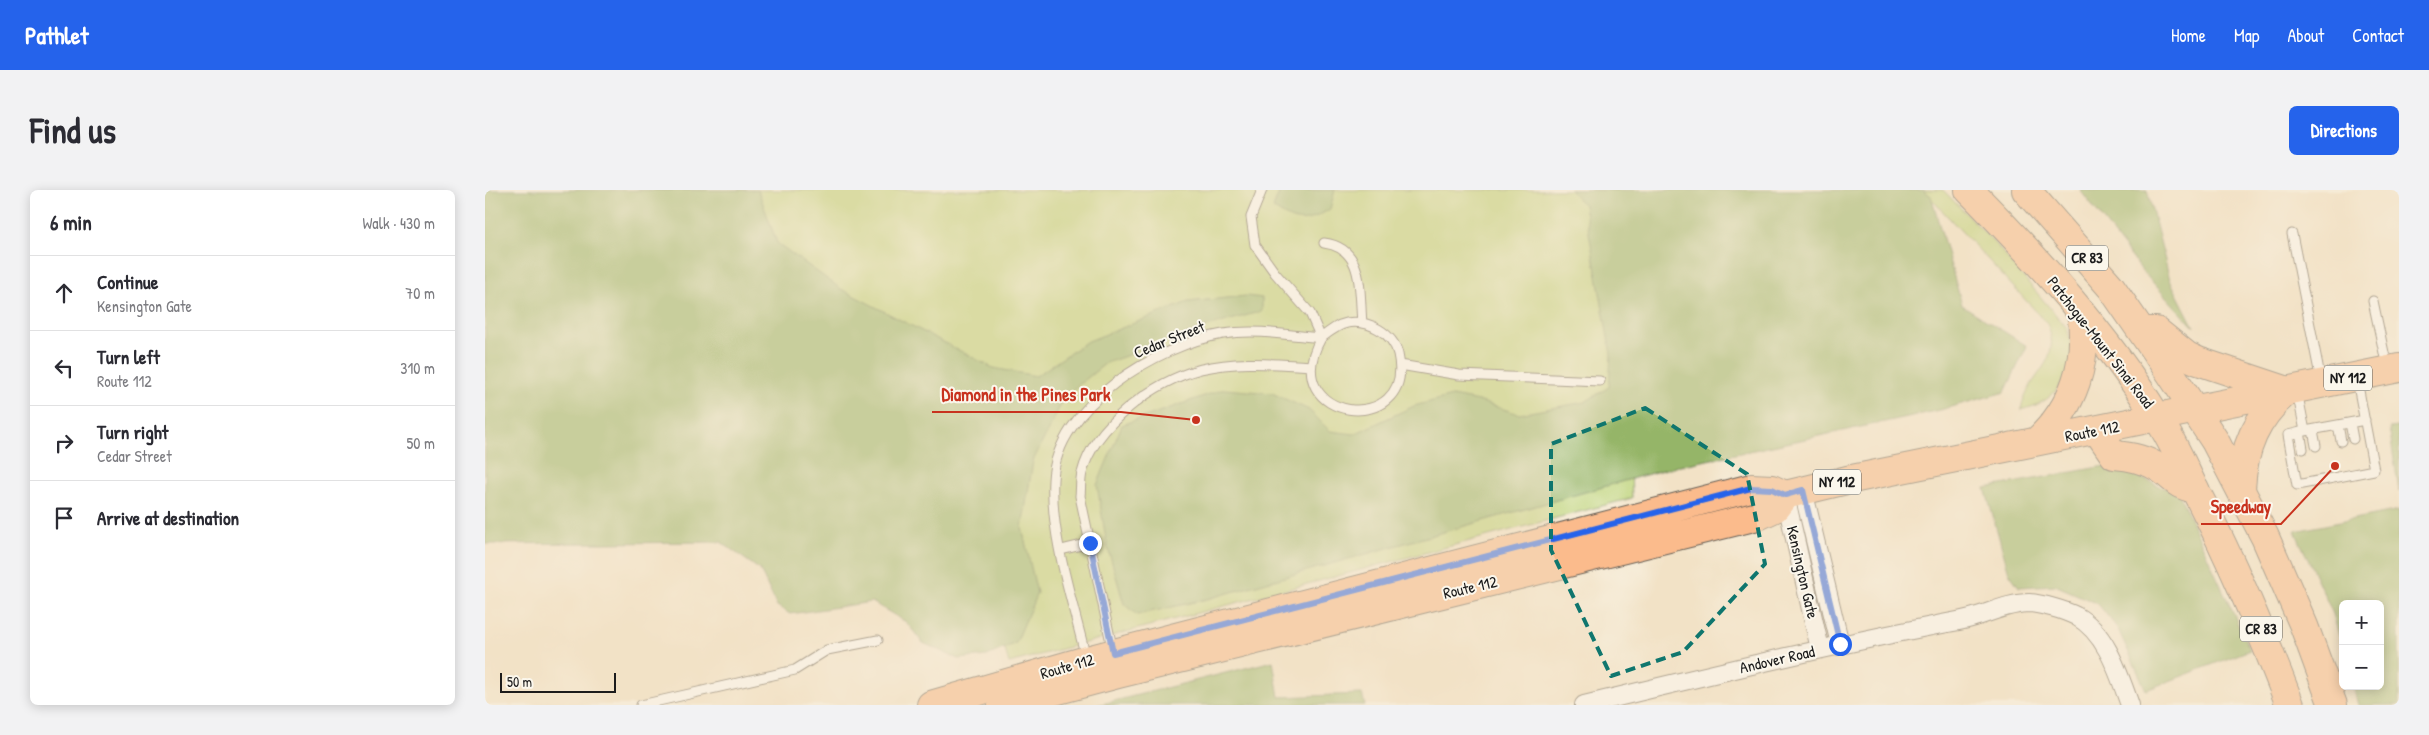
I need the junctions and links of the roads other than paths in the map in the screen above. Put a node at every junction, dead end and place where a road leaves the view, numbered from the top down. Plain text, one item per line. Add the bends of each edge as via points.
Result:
1 (1262, 190) edge
2 (1969, 190) edge
3 (2026, 190) edge
4 (2292, 234) dead end
5 (1324, 243) dead end
6 (2373, 301) dead end
7 (2081, 312) junction
8 (1362, 323) junction
9 (2143, 331) junction
10 (1321, 338) junction
11 (1400, 365) junction
12 (1311, 366) junction
13 (2393, 369) edge
14 (2356, 376) junction
15 (1600, 381) dead end
16 (2302, 388) junction
17 (2194, 410) junction
18 (2158, 417) junction
19 (2365, 420) junction
20 (2350, 423) junction
21 (2338, 425) junction
22 (2097, 430) junction
23 (2306, 431) junction
24 (2353, 439) dead end
25 (2037, 442) junction
26 (2341, 442) dead end
27 (2316, 446) dead end
28 (2303, 449) dead end
29 (2195, 489) junction
30 (2241, 489) junction
31 (1794, 493) junction
32 (1090, 543) junction
33 (1061, 550) junction
34 (878, 640) dead end
35 (1840, 644) junction
36 (1820, 648) junction
37 (1115, 663) junction
38 (1089, 670) junction
39 (641, 705) edge
40 (931, 705) edge
41 (1002, 705) edge
42 (1584, 705) edge
43 (2130, 705) edge
44 (2290, 705) edge
45 (2333, 705) edge

1 - 10 lane via 1251,217 1255,244 1310,313
2 - 7 main road, Patchogue-Mount Sinai Road / CR 83 via 2025,247
3 - 9 main road, CR 83 via 2111,287
4 - 16 lane
5 - 8 lane via 1336,244 1350,255 1357,271
6 - 13 lane
7 - 18 main road, Patchogue-Mount Sinai Road / CR 83
7 - 25 main road via 2084,348 2076,383 2060,414
8 - 10 lane via 1347,323
8 - 11 lane via 1389,337 1397,350
9 - 16 main road via 2156,331 2198,361
9 - 17 main road, CR 83
10 - 12 lane
10 - 33 lane, Cedar Street via 1270,333 1223,334 1137,366 1100,394 1076,422 1061,447 1053,478 1053,517
11 - 12 lane via 1399,379 1383,402 1356,412 1342,410 1319,393
11 - 15 lane via 1459,375
12 - 32 lane via 1252,362 1201,369 1159,386 1122,413 1094,446 1082,473 1080,496
13 - 14 main road, Route 112 / NY 112
14 - 16 main road, Route 112 / NY 112
14 - 19 lane
16 - 17 main road, Route 112 / NY 112
16 - 23 lane
16 - 30 main road via 2267,410 2252,434 2244,458
17 - 18 main road, Route 112 / NY 112
17 - 30 main road, CR 83
18 - 22 main road, Route 112 / NY 112
18 - 29 main road, Patchogue-Mount Sinai Road / CR 83
19 - 20 lane
19 - 23 lane via 2374,470 2346,470 2309,478 2297,485 2288,435
20 - 21 lane
20 - 24 lane
21 - 23 lane
21 - 26 lane
22 - 25 main road, Route 112 / NY 112
22 - 29 main road via 2114,455 2149,463 2178,485
23 - 27 lane
23 - 28 lane
25 - 31 main road, Route 112 / NY 112
29 - 44 main road, Patchogue-Mount Sinai Road / CR 83 via 2228,554
30 - 45 main road, CR 83 via 2304,626
31 - 35 street, Kensington Gate
31 - 36 street, Kensington Gate
31 - 37 main road, Route 112 via 1775,508 1749,518
32 - 33 lane
32 - 37 lane
33 - 38 lane, Cedar Street
34 - 39 lane via 827,650 795,670
35 - 36 street, Andover Road
35 - 43 street, Andover Road via 1972,618 1999,608 2029,603 2076,616 2092,630 2117,669
36 - 42 street, Andover Road
37 - 38 main road, Route 112
38 - 40 main road, Route 112
38 - 41 main road, Route 112

